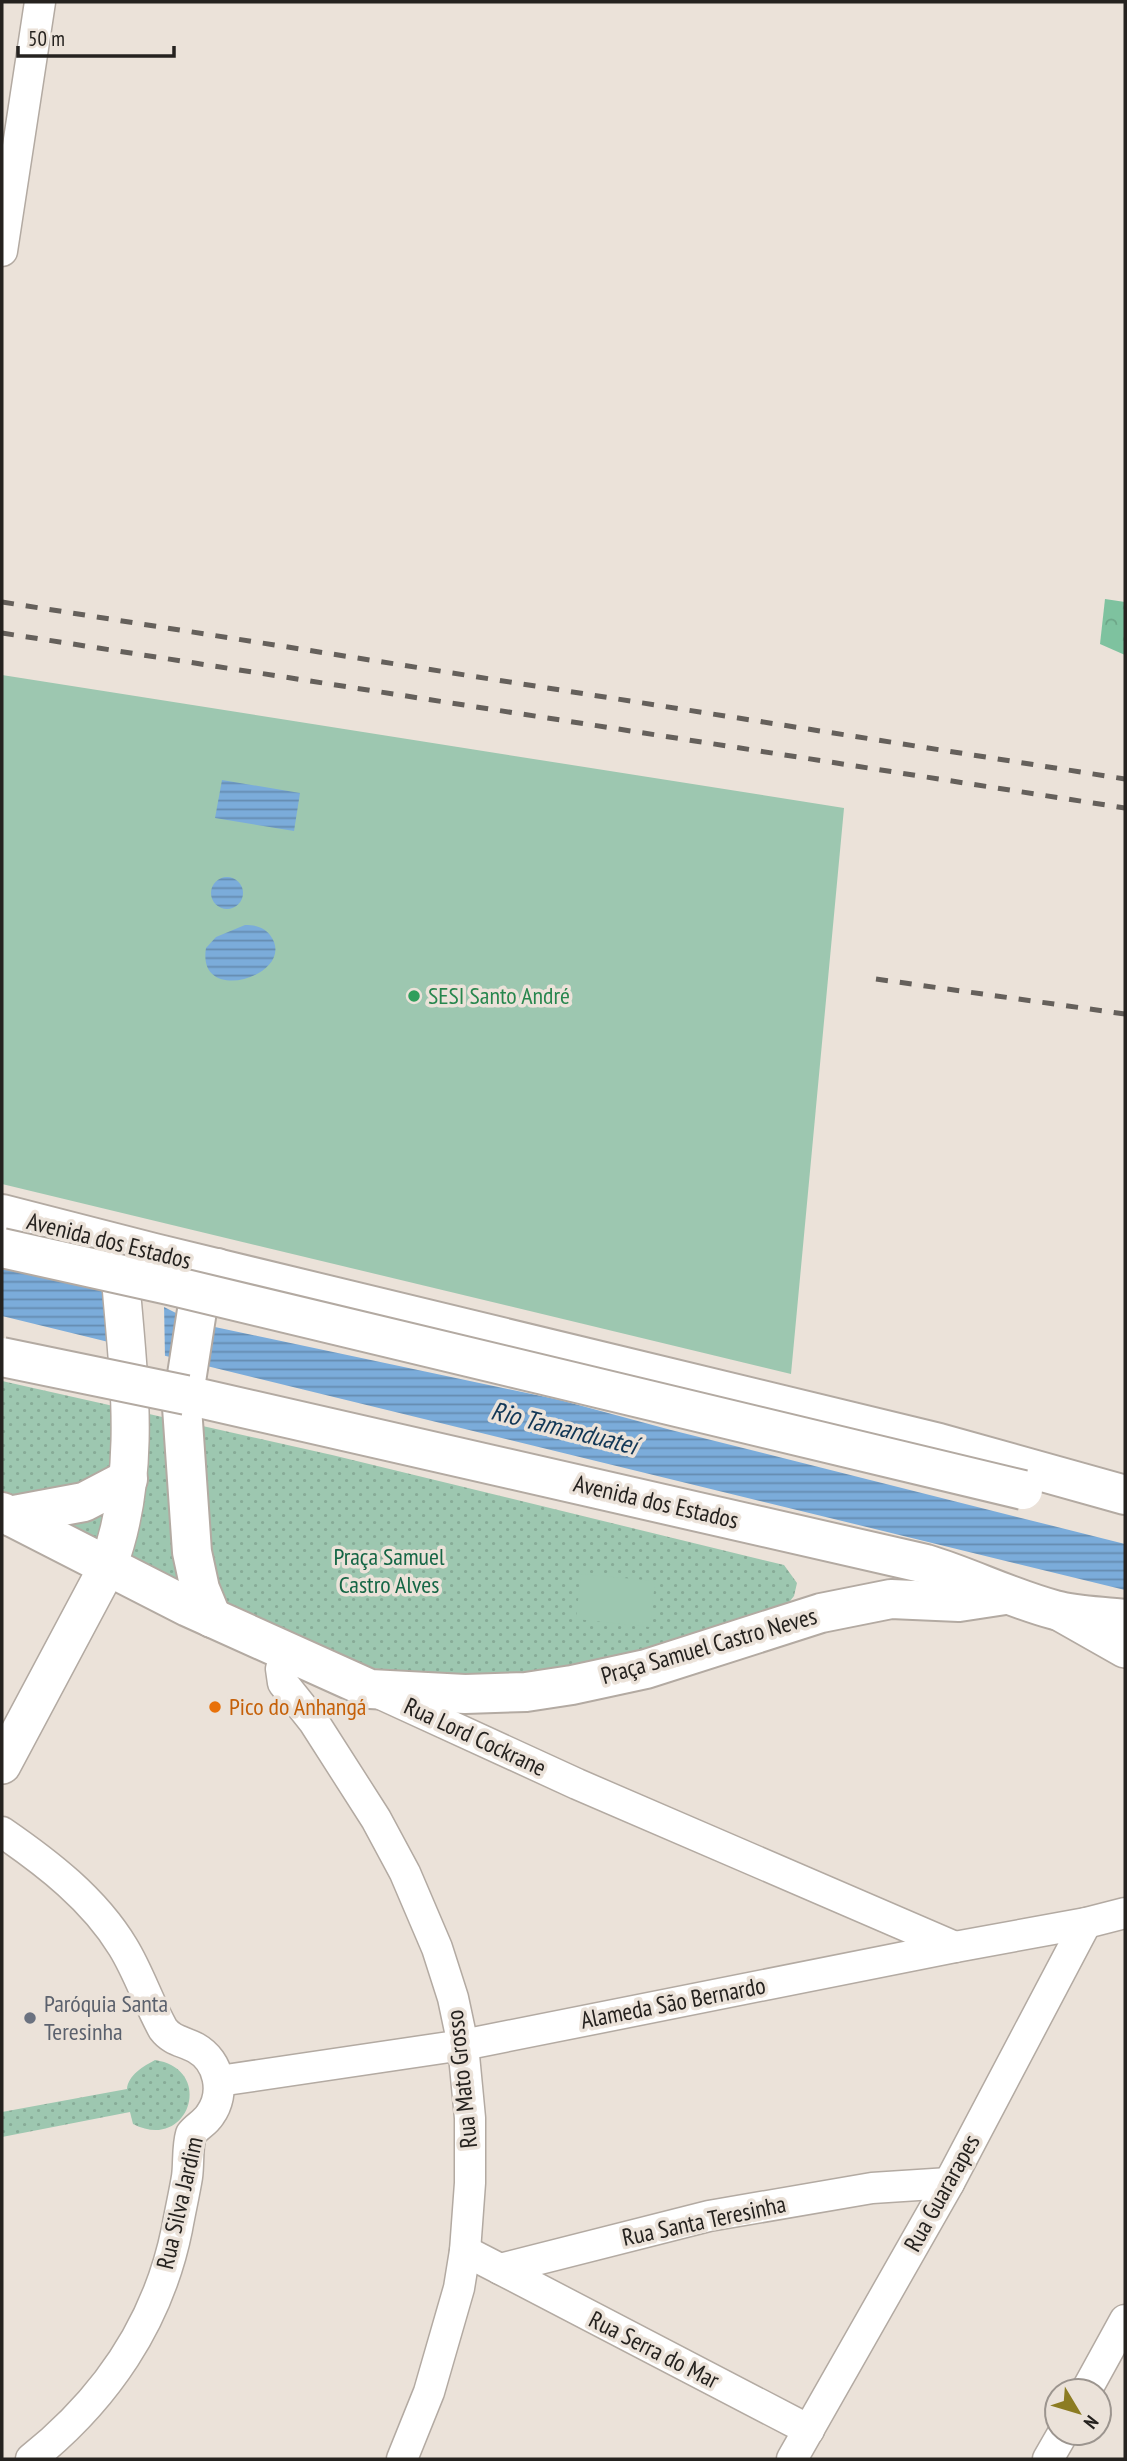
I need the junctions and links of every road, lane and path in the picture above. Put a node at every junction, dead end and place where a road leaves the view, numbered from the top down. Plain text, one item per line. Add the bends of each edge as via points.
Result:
1 (40, 2) edge
2 (2, 251) edge
3 (2, 1214) edge
4 (118, 1244) junction
5 (2, 1248) edge
6 (217, 1268) junction
7 (2, 1357) edge
8 (128, 1479) junction
9 (1125, 1498) edge
10 (4, 1514) edge
11 (108, 1566) junction
12 (1005, 1595) junction
13 (1057, 1611) junction
14 (212, 1618) junction
15 (1125, 1619) edge
16 (1125, 1649) edge
17 (286, 1651) junction
18 (370, 1689) junction
19 (2, 1765) edge
20 (2, 1832) edge
21 (1125, 1913) edge
22 (1086, 1923) junction
23 (955, 1947) junction
24 (463, 2045) junction
25 (219, 2081) junction
26 (949, 2183) junction
27 (465, 2251) junction
28 (499, 2269) junction
29 (1125, 2320) edge
30 (1094, 2377) edge
31 (809, 2430) junction
32 (31, 2459) edge
33 (402, 2459) edge
34 (792, 2459) edge

1 - 2 street
3 - 4 highway, Avenida dos Estados
4 - 6 highway, Avenida dos Estados
4 - 8 main road via 131,1394
5 - 9 highway, Avenida dos Estados, bridge via 1023,1490
6 - 9 highway, Avenida dos Estados via 939,1443
6 - 14 highway, Avenida dos Estados via 198,1304 182,1407 192,1552
7 - 12 highway, Avenida dos Estados, bridge via 926,1564
8 - 10 highway via 84,1502
8 - 11 main road via 117,1543
10 - 11 highway, Rua Lord Cockrane
11 - 14 highway, Rua Lord Cockrane
11 - 19 main road
12 - 13 highway, Avenida dos Estados
12 - 18 highway, Praça Samuel Castro Neves via 959,1602 891,1599 821,1613 646,1669 546,1689 465,1693
13 - 15 highway, Avenida dos Estados
13 - 16 main road
14 - 17 highway, Rua Lord Cockrane
17 - 18 highway, Rua Lord Cockrane
17 - 24 street, Rua Mato Grosso via 283,1683 314,1722 405,1873 438,1948
18 - 23 street, Rua Lord Cockrane
20 - 25 street via 56,1873 100,1916 124,1948 163,2029 171,2039 206,2056
21 - 22 street, Alameda São Bernardo
22 - 23 street, Alameda São Bernardo
22 - 26 street, Rua Guararapes
23 - 24 street, Alameda São Bernardo
24 - 25 street, Alameda São Bernardo
24 - 27 street, Rua Mato Grosso via 470,2118
25 - 32 street, Rua Silva Jardim via 215,2106 191,2134 176,2233 152,2312 107,2385
26 - 28 street, Rua Santa Teresinha via 872,2188 709,2216
26 - 31 street, Rua Guararapes
27 - 28 street
27 - 33 street, Rua Mato Grosso via 433,2380
28 - 31 street, Rua Serra do Mar
29 - 30 street
31 - 34 street, Rua Guararapes

